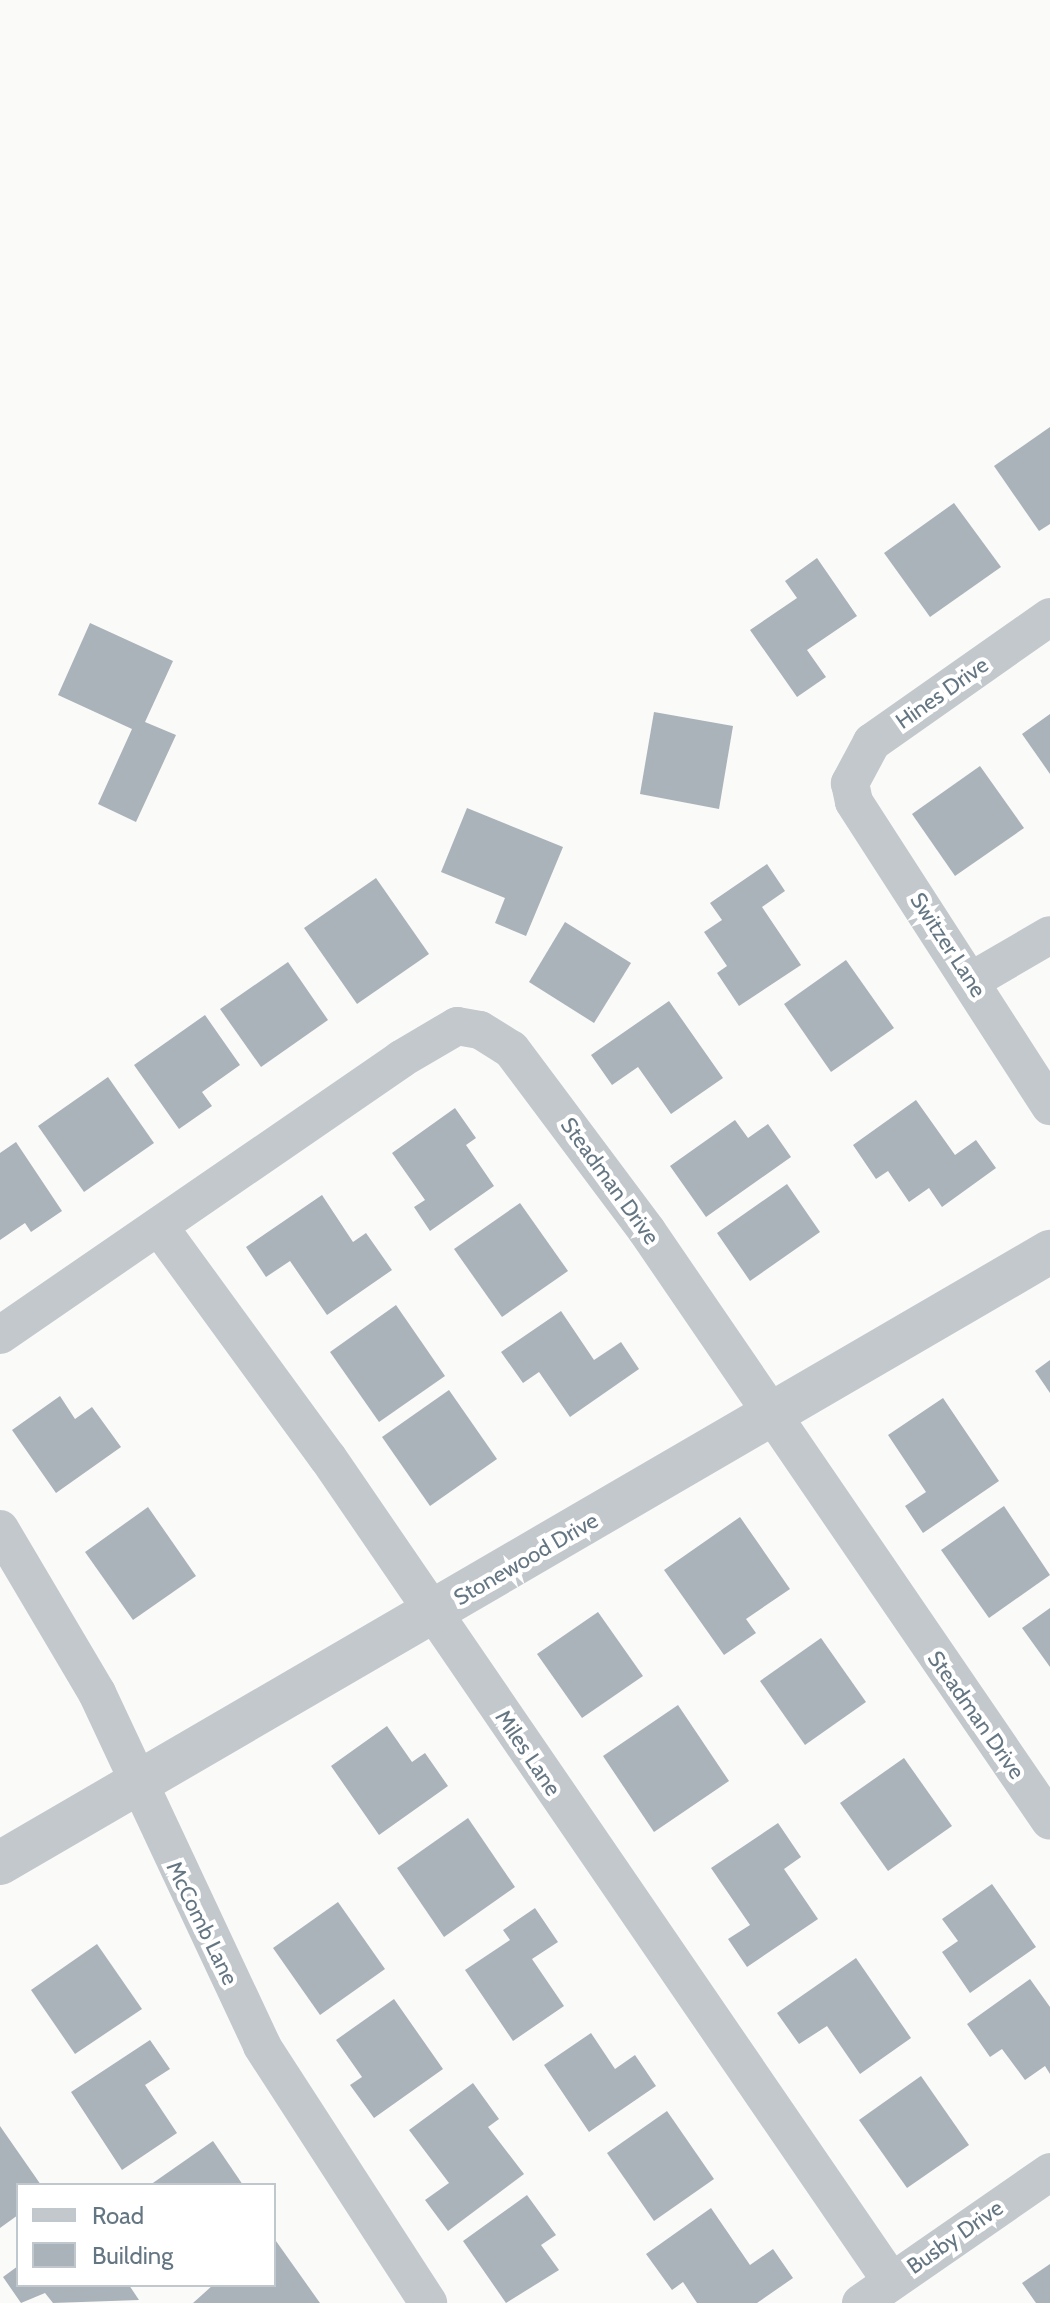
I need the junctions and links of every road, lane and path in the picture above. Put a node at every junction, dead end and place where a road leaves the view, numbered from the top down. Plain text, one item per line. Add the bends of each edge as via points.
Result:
1 (1050, 617) edge
2 (850, 783) joint
3 (1050, 935) edge
4 (971, 981) junction
5 (1050, 1106) edge
6 (160, 1228) junction
7 (1050, 1252) edge
8 (0, 1335) edge
9 (769, 1417) junction
10 (0, 1529) edge
11 (434, 1613) junction
12 (137, 1784) junction
13 (1050, 1821) edge
14 (0, 1863) edge
15 (1050, 2172) edge
16 (876, 2292) edge
17 (428, 2303) edge

1 - 2 street, Hines Drive via 872,742
2 - 4 street, Switzer Lane via 854,802
3 - 4 street
4 - 5 street, Switzer Lane
6 - 8 street, Steadman Drive
6 - 9 street, Steadman Drive via 401,1059 457,1026 480,1030 511,1049 638,1219
6 - 11 street, Miles Lane
7 - 9 street, Stonewood Drive
9 - 11 street, Stonewood Drive
9 - 13 street, Steadman Drive
10 - 12 street, McComb Lane via 97,1693
11 - 12 street, Stonewood Drive
11 - 16 street, Miles Lane
12 - 14 street, Stonewood Drive
12 - 17 street, McComb Lane via 262,2046
15 - 16 street, Busby Drive

